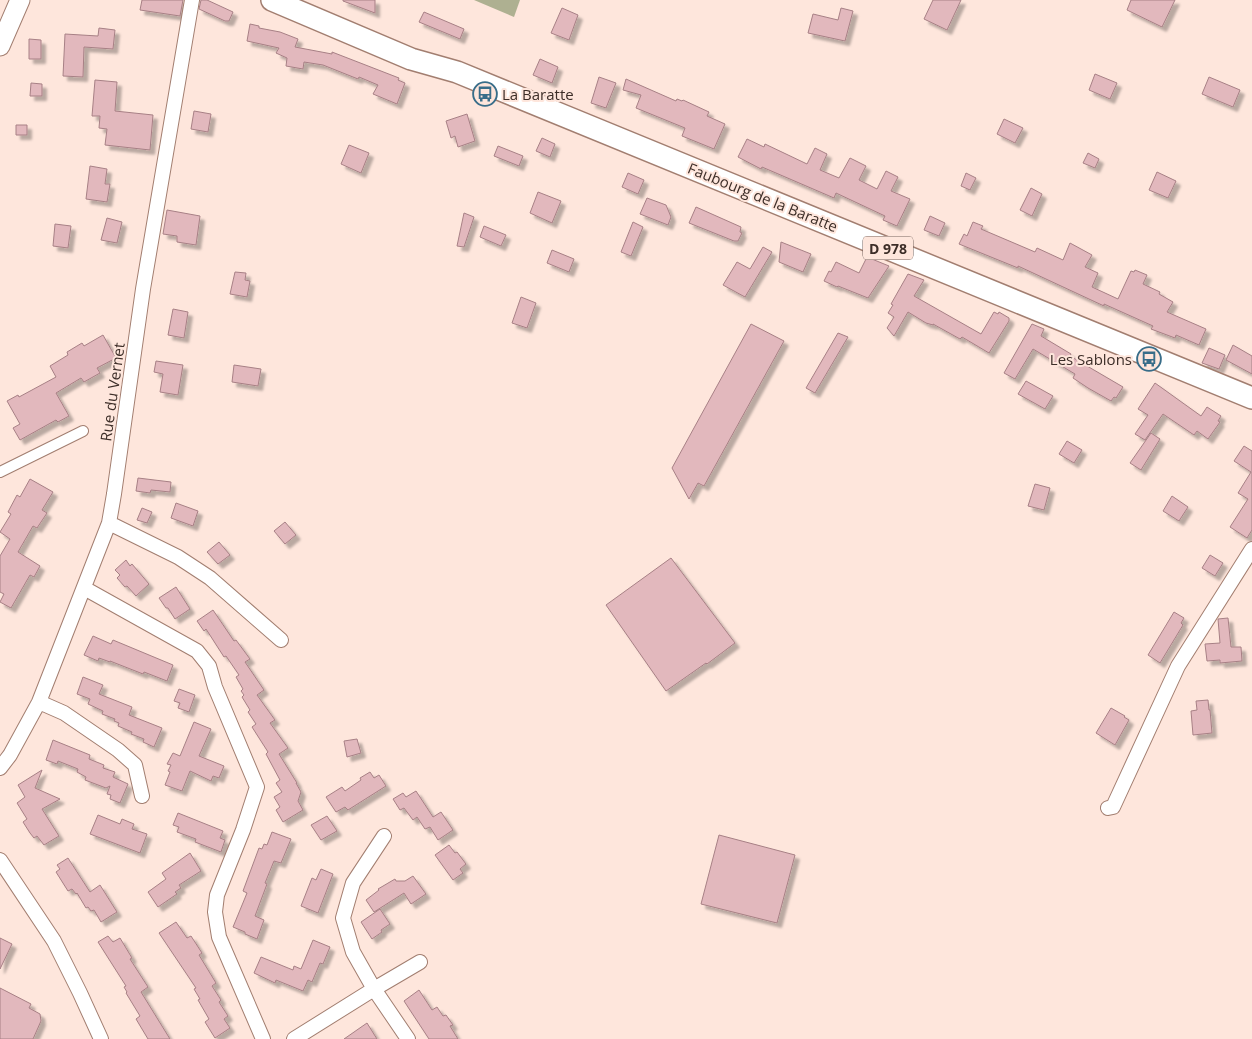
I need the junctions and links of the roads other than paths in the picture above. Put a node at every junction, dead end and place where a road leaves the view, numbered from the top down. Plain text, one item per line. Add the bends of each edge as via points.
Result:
1 (20, 0) edge
2 (192, 0) edge
3 (272, 0) edge
4 (0, 46) edge
5 (1252, 398) edge
6 (83, 431) dead end
7 (0, 472) edge
8 (109, 523) junction
9 (1252, 549) edge
10 (84, 588) junction
11 (281, 640) dead end
12 (39, 702) junction
13 (0, 768) edge
14 (142, 796) dead end
15 (1108, 808) dead end
16 (384, 836) dead end
17 (0, 860) edge
18 (420, 962) dead end
19 (374, 989) junction
20 (101, 1039) edge
21 (263, 1039) edge
22 (294, 1039) edge
23 (408, 1039) edge

1 - 4 main road
2 - 8 street, Rue du Vernet via 143,289
3 - 5 main road, Faubourg de la Baratte / D 978 via 411,59 456,72
6 - 7 street
8 - 10 street, Rue du Vernet
8 - 11 street via 178,557 210,578
9 - 15 street via 1178,666 1113,807
10 - 12 street, Rue du Vernet
10 - 21 street via 197,651 209,666 257,787 217,895 215,912 219,937
12 - 13 street, Rue du Vernet
12 - 14 street via 64,713 135,765
16 - 19 street via 353,883 343,918 353,952
17 - 20 street via 54,941
18 - 19 street
19 - 22 street
19 - 23 street

